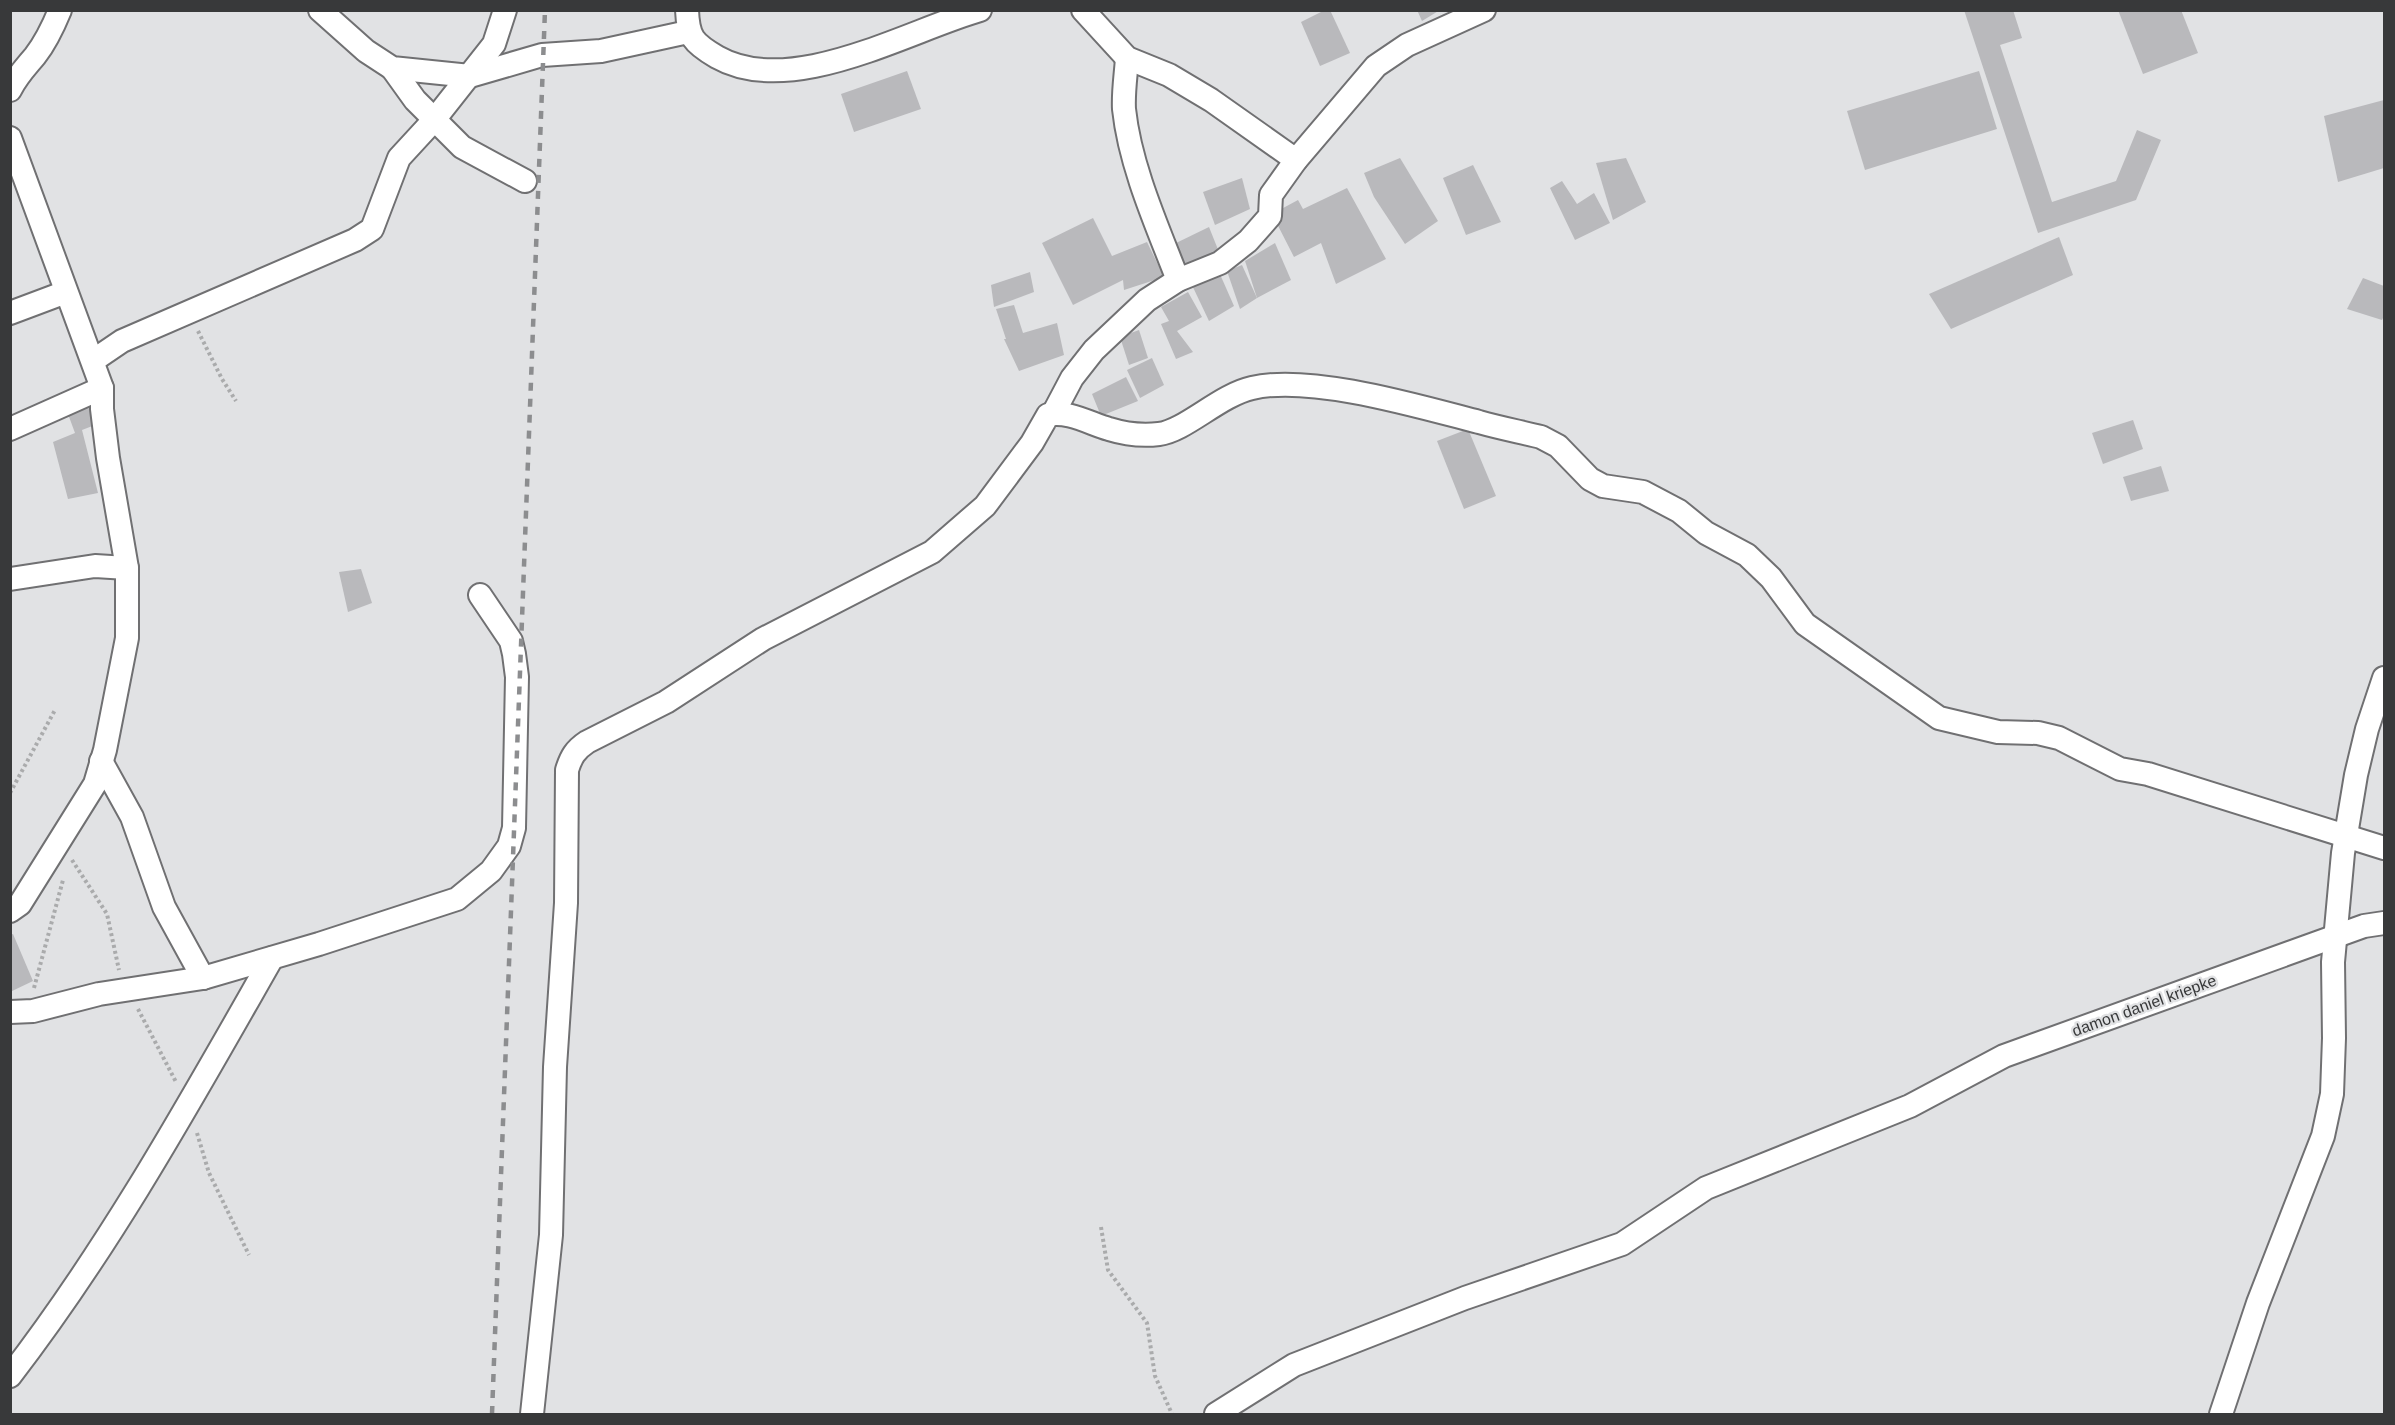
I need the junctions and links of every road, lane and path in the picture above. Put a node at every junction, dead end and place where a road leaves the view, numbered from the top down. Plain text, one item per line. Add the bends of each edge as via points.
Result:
1 (60, 10) edge
2 (320, 10) edge
3 (505, 10) edge
4 (980, 10) edge
5 (1083, 10) edge
6 (1484, 10) edge
7 (688, 21) edge
8 (1126, 58) junction
9 (392, 68) junction
10 (471, 76) junction
11 (10, 90) edge
12 (434, 120) junction
13 (10, 138) edge
14 (1296, 160) junction
15 (525, 181) dead end
16 (1178, 280) junction
17 (66, 292) junction
18 (10, 313) edge
19 (190, 314) junction
20 (93, 360) junction
21 (102, 388) junction
22 (236, 401) dead end
23 (1053, 414) junction
24 (10, 429) edge
25 (127, 568) junction
26 (10, 579) edge
27 (480, 595) dead end
28 (2385, 678) edge
29 (55, 710) dead end
30 (101, 761) junction
31 (10, 793) edge
32 (2347, 836) junction
33 (2385, 848) edge
34 (66, 865) dead end
35 (63, 876) dead end
36 (10, 911) edge
37 (2385, 923) edge
38 (2334, 936) junction
39 (272, 957) junction
40 (203, 978) junction
41 (127, 990) junction
42 (27, 991) dead end
43 (10, 1012) edge
44 (188, 1105) junction
45 (1101, 1227) dead end
46 (249, 1255) dead end
47 (10, 1376) edge
48 (532, 1414) edge
49 (1172, 1414) edge
50 (1216, 1414) edge
51 (2221, 1414) edge

1 - 11 street via 52,31 16,76
2 - 9 street via 366,51
3 - 10 street via 494,44
4 - 7 street via 869,51 786,70 728,63 703,49
5 - 8 street
6 - 14 street via 1407,45 1376,66
7 - 10 street via 601,51 542,56
8 - 14 street via 1169,75
8 - 16 street via 1124,108 1132,150
9 - 10 street
9 - 12 street
10 - 12 street
12 - 15 street via 462,147
12 - 19 street via 399,158 372,229
13 - 17 street
14 - 16 street via 1271,195 1269,216 1248,241 1220,263
16 - 23 street via 1147,300 1094,350 1072,378
17 - 18 street
17 - 20 street
19 - 20 street via 123,341
19 - 22 path
20 - 21 street
21 - 24 street
21 - 25 street via 108,458
23 - 32 street via 1137,435 1162,434 1249,388 1317,387 1392,400 1541,437 1558,446 1590,479 1603,486 1643,492 1747,555 1771,578 1805,624 1940,718 1998,732 2060,738 2120,769 2148,774
23 - 48 street via 1044,420 1032,443 985,506 932,552 763,639 666,702 587,742 571,757 567,770 566,903 555,1067 552,1235
25 - 26 street via 95,566
25 - 30 street via 127,638
27 - 39 street via 511,641 517,676 514,828 509,846 491,871 457,899
28 - 32 street via 2367,729
29 - 31 path
30 - 36 street via 95,784 20,904
30 - 40 street via 132,817 164,907
32 - 33 street
32 - 38 street
34 - 41 path via 68,855 107,914 115,958
35 - 42 path via 35,987
37 - 38 street, damon daniel kriepke
38 - 50 street, damon daniel kriepke via 2004,1056 1910,1106 1706,1188 1622,1244 1465,1298 1294,1365
38 - 51 street via 2332,1094 2324,1136 2258,1303
39 - 40 street
39 - 44 street
40 - 41 street
41 - 43 street via 33,1011
41 - 44 path
44 - 46 path via 209,1173
44 - 47 street via 56,1316
45 - 49 path via 1108,1270 1147,1323 1155,1376

